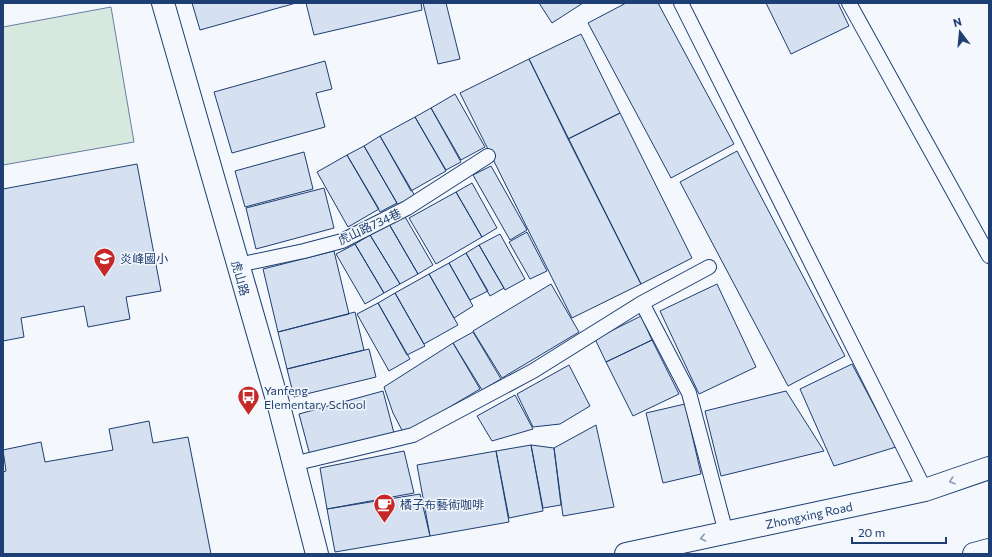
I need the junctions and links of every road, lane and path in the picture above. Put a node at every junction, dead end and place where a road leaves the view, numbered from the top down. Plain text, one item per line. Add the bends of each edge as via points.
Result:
1 (163, 3) edge
2 (681, 3) edge
3 (849, 3) edge
4 (488, 156) dead end
5 (989, 256) edge
6 (238, 265) junction
7 (709, 267) dead end
8 (642, 303) junction
9 (293, 464) junction
10 (989, 468) edge
11 (925, 490) junction
12 (726, 533) junction
13 (989, 550) edge
14 (317, 554) edge
15 (626, 554) edge
16 (974, 554) edge

1 - 6 street, 虎山路
2 - 11 lane
3 - 5 lane
4 - 6 lane, 虎山路734巷 via 407,208 342,241
6 - 9 street, 虎山路
7 - 8 lane
8 - 9 lane via 533,371 413,435
8 - 12 lane via 689,393
9 - 14 street, 虎山路
10 -> 11 street, Zhongxing Road
11 - 12 street, Zhongxing Road
12 -> 15 street, Zhongxing Road
13 - 16 street

